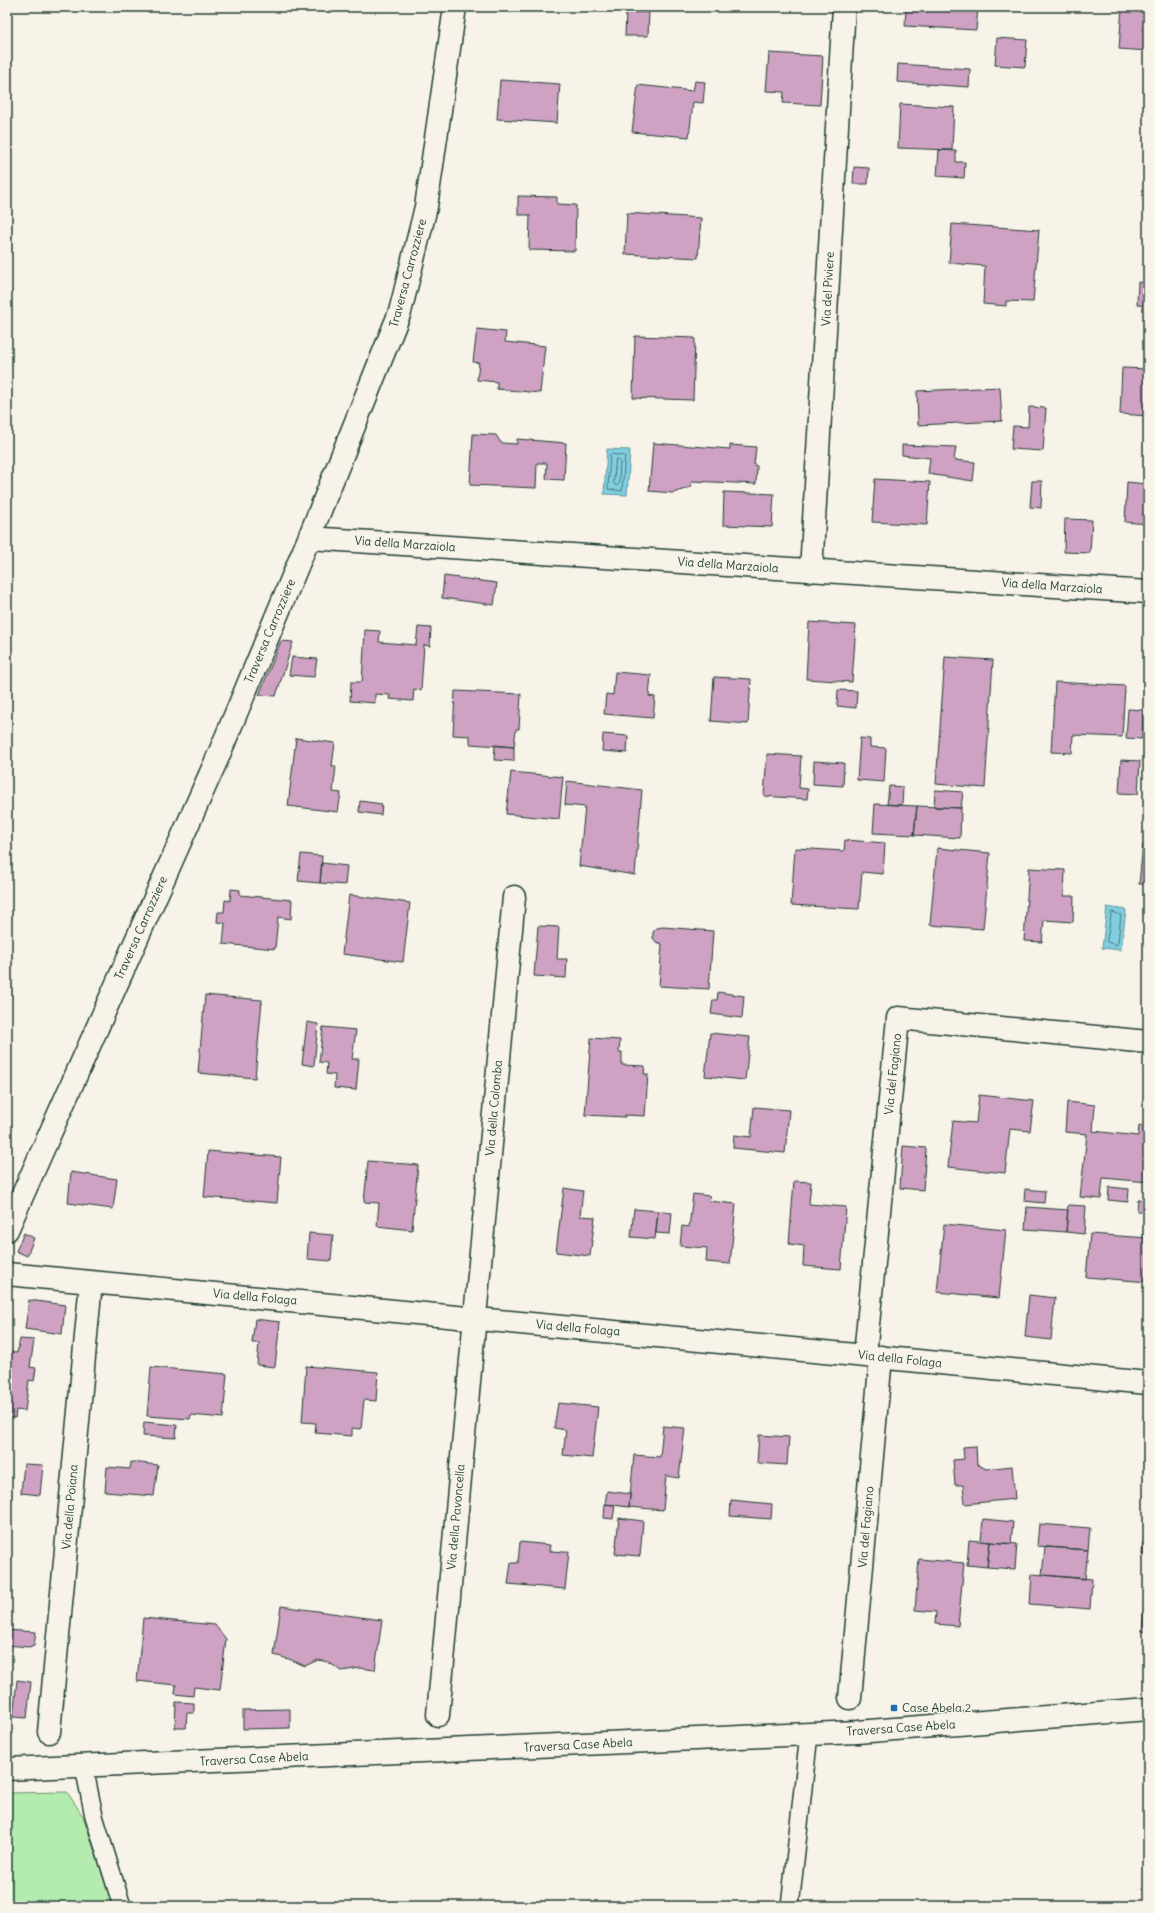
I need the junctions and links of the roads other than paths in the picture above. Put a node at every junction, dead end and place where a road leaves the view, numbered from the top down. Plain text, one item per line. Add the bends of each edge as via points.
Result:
1 (455, 7) edge
2 (844, 7) edge
3 (309, 538) junction
4 (811, 571) junction
5 (1148, 592) edge
6 (514, 897) dead end
7 (1148, 1042) edge
8 (7, 1230) edge
9 (7, 1274) edge
10 (91, 1282) junction
11 (475, 1318) junction
12 (873, 1356) junction
13 (1148, 1382) edge
14 (850, 1698) dead end
15 (1148, 1709) edge
16 (438, 1715) dead end
17 (48, 1732) dead end
18 (809, 1734) junction
19 (84, 1767) junction
20 (7, 1769) edge
21 (122, 1906) edge
22 (790, 1906) edge

1 - 3 street, Traversa Carrozziere via 426,207 400,312
2 - 4 street, Via del Piviere
3 - 4 street, Via della Marzaiola
3 - 8 street, Traversa Carrozziere via 217,759
4 - 5 street, Via della Marzaiola
6 - 11 street, Via della Colomba
7 - 12 street, Via del Fagiano via 898,1018
9 - 10 street, Via della Folaga
10 - 11 street, Via della Folaga
10 - 17 street, Via della Poiana
11 - 12 street, Via della Folaga
11 - 16 street, Via della Pavoncella
12 - 13 street, Via della Folaga
12 - 14 street, Via del Fagiano
15 - 18 street, Traversa Case Abela
18 - 19 street, Traversa Case Abela
18 - 22 lane
19 - 20 street, Traversa Case Abela
19 - 21 lane via 94,1816

